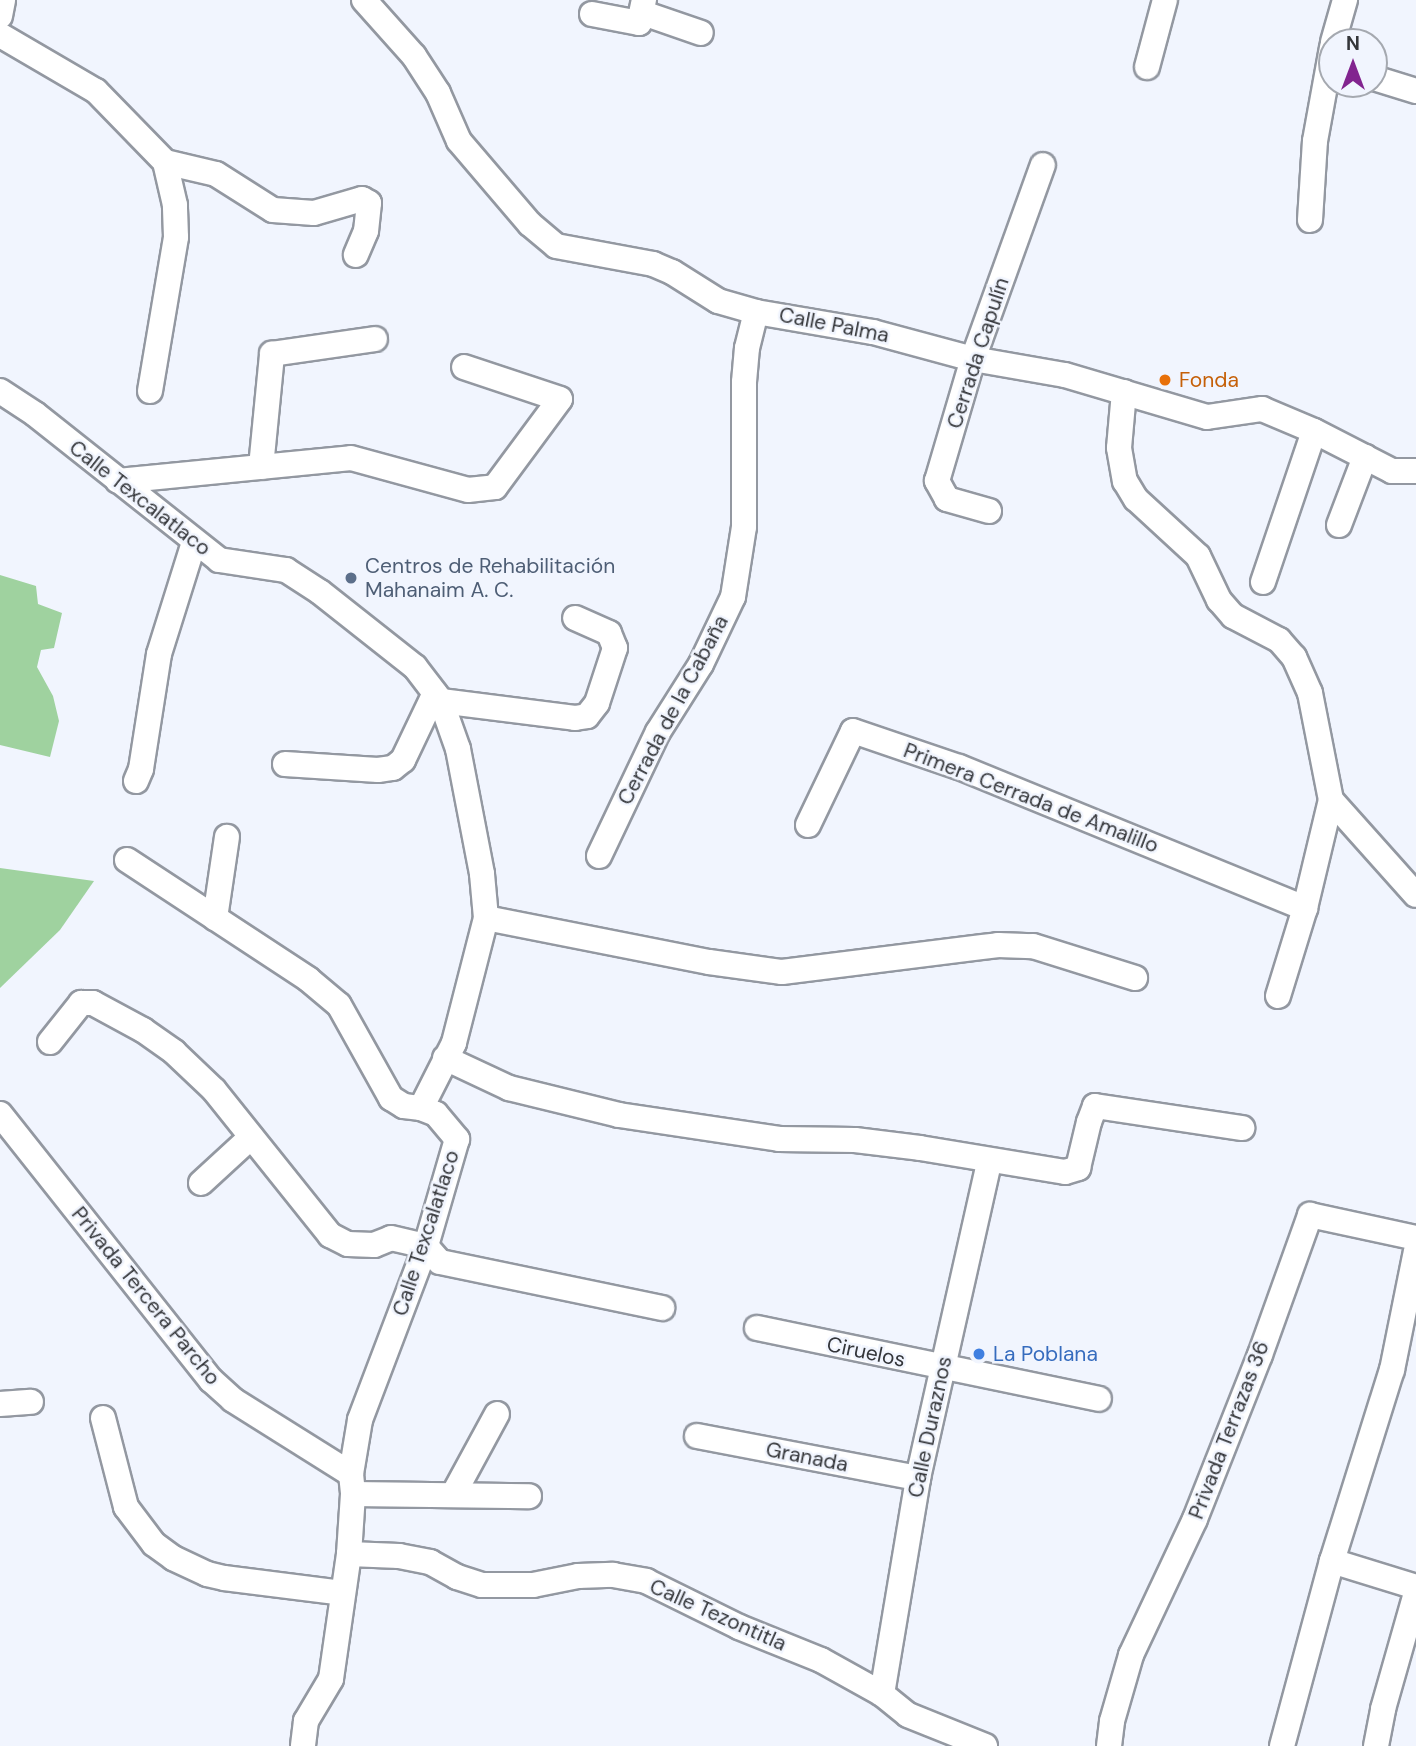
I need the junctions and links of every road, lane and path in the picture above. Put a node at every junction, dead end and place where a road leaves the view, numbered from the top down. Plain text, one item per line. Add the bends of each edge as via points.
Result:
1 (3, 0) edge
2 (364, 0) edge
3 (1166, 0) edge
4 (1345, 0) edge
5 (642, 12) edge
6 (592, 14) dead end
7 (0, 16) edge
8 (1338, 28) edge
9 (701, 33) dead end
10 (0, 35) edge
11 (1147, 67) dead end
12 (1388, 82) edge
13 (1416, 91) edge
14 (1323, 98) edge
15 (165, 162) junction
16 (1043, 165) dead end
17 (1310, 220) dead end
18 (356, 255) dead end
19 (757, 312) junction
20 (374, 339) dead end
21 (973, 359) junction
22 (464, 367) dead end
23 (0, 391) edge
24 (150, 391) dead end
25 (1124, 392) junction
26 (1314, 431) junction
27 (1365, 457) junction
28 (261, 467) junction
29 (1414, 474) edge
30 (118, 481) junction
31 (989, 510) dead end
32 (1339, 525) dead end
33 (194, 542) junction
34 (1263, 582) dead end
35 (575, 618) dead end
36 (438, 697) junction
37 (285, 764) dead end
38 (136, 781) dead end
39 (1331, 800) junction
40 (808, 825) dead end
41 (227, 837) dead end
42 (599, 856) dead end
43 (127, 860) dead end
44 (1416, 895) edge
45 (1305, 908) junction
46 (215, 918) junction
47 (486, 918) junction
48 (1135, 978) dead end
49 (1279, 996) dead end
50 (50, 1042) dead end
51 (444, 1058) junction
52 (421, 1108) junction
53 (0, 1114) edge
54 (1242, 1128) dead end
55 (251, 1137) junction
56 (989, 1162) junction
57 (201, 1183) dead end
58 (1416, 1238) edge
59 (426, 1246) junction
60 (1416, 1251) edge
61 (662, 1308) dead end
62 (757, 1328) dead end
63 (942, 1368) junction
64 (1099, 1399) dead end
65 (31, 1402) dead end
66 (0, 1404) edge
67 (497, 1414) dead end
68 (103, 1418) dead end
69 (697, 1436) dead end
70 (918, 1478) junction
71 (352, 1484) junction
72 (453, 1494) junction
73 (529, 1496) dead end
74 (349, 1554) junction
75 (1332, 1561) junction
76 (1416, 1587) edge
77 (342, 1593) junction
78 (1416, 1593) edge
79 (882, 1694) junction
80 (303, 1746) edge
81 (985, 1746) edge
82 (1109, 1746) edge
83 (1282, 1746) edge
84 (1376, 1746) edge

1 - 7 street
2 - 19 street, Calle Palma via 414,56 438,93 458,141 540,234 556,246 653,264 718,301
3 - 11 street
4 - 8 street
5 - 6 street
5 - 9 street
10 - 15 street via 96,91
12 - 13 street
14 - 17 street
15 - 18 street via 216,174 273,210 314,213 362,199 369,203 366,232
15 - 24 street via 175,205 176,237
16 - 21 street, Cerrada Capulín
19 - 21 street, Calle Palma via 873,332
19 - 42 street, Cerrada de la Cabaña via 744,382 744,527 733,597 701,664 658,732
20 - 28 street via 272,354
21 - 25 street, Calle Palma
21 - 31 street, Cerrada Capulín via 937,481 947,499
22 - 28 street via 561,400 495,487 468,490 351,458
23 - 30 street, Calle Texcalatlaco
25 - 26 street, Calle Palma via 1207,417 1262,409
25 - 39 street via 1119,448 1125,481 1136,499 1198,556 1219,600 1233,617 1279,640 1294,657 1310,693
26 - 27 street, Calle Palma
26 - 34 street
27 - 29 street, Calle Palma via 1392,471
27 - 32 street
28 - 30 street
30 - 33 street, Calle Texcalatlaco
33 - 36 street, Calle Texcalatlaco via 219,560 286,570 415,667
33 - 38 street via 159,653
35 - 36 street via 609,633 615,648 597,703 587,716 575,718
36 - 37 street via 393,768
36 - 47 street, Calle Texcalatlaco via 458,749
39 - 44 street
39 - 45 street
40 - 45 street, Primera Cerrada de Amalillo via 853,731 959,767
41 - 46 street
43 - 46 street
45 - 49 street
46 - 52 street via 339,1005 391,1097 404,1106
47 - 48 street via 782,972 1021,945
47 - 51 street, Calle Texcalatlaco via 454,1043
50 - 55 street via 81,1003 104,1008 174,1052 214,1090
51 - 52 street, Calle Texcalatlaco
51 - 56 street via 509,1088 619,1115 779,1139 920,1147
52 - 59 street, Calle Texcalatlaco via 436,1114 457,1139
53 - 71 street, Privada Tercera Parcho via 211,1380
54 - 56 street via 1096,1106 1078,1168 1065,1172
55 - 57 street
55 - 59 street via 330,1235 361,1246 391,1238
56 - 63 street, Calle Duraznos
58 - 82 street, Privada Terrazas 36 via 1310,1215 1195,1519 1131,1655
59 - 61 street via 440,1262
59 - 71 street, Calle Texcalatlaco via 360,1420
60 - 75 street via 1392,1370
62 - 63 street, Ciruelos
63 - 64 street, Ciruelos
63 - 70 street, Calle Duraznos
65 - 66 street
67 - 72 street
68 - 77 street via 126,1507 154,1544 173,1558 207,1574 243,1582
69 - 70 street, Granada
70 - 79 street, Calle Duraznos
71 - 72 street
71 - 74 street, Calle Texcalatlaco
72 - 73 street
74 - 77 street, Calle Texcalatlaco
74 - 79 street, Calle Tezontitla via 430,1562 482,1585 533,1585 578,1576 646,1581 739,1627 821,1660
75 - 76 street
75 - 83 street
77 - 80 street, Calle Texcalatlaco via 331,1679 306,1721
78 - 84 street
79 - 81 street, Calle Tezontitla via 908,1715

